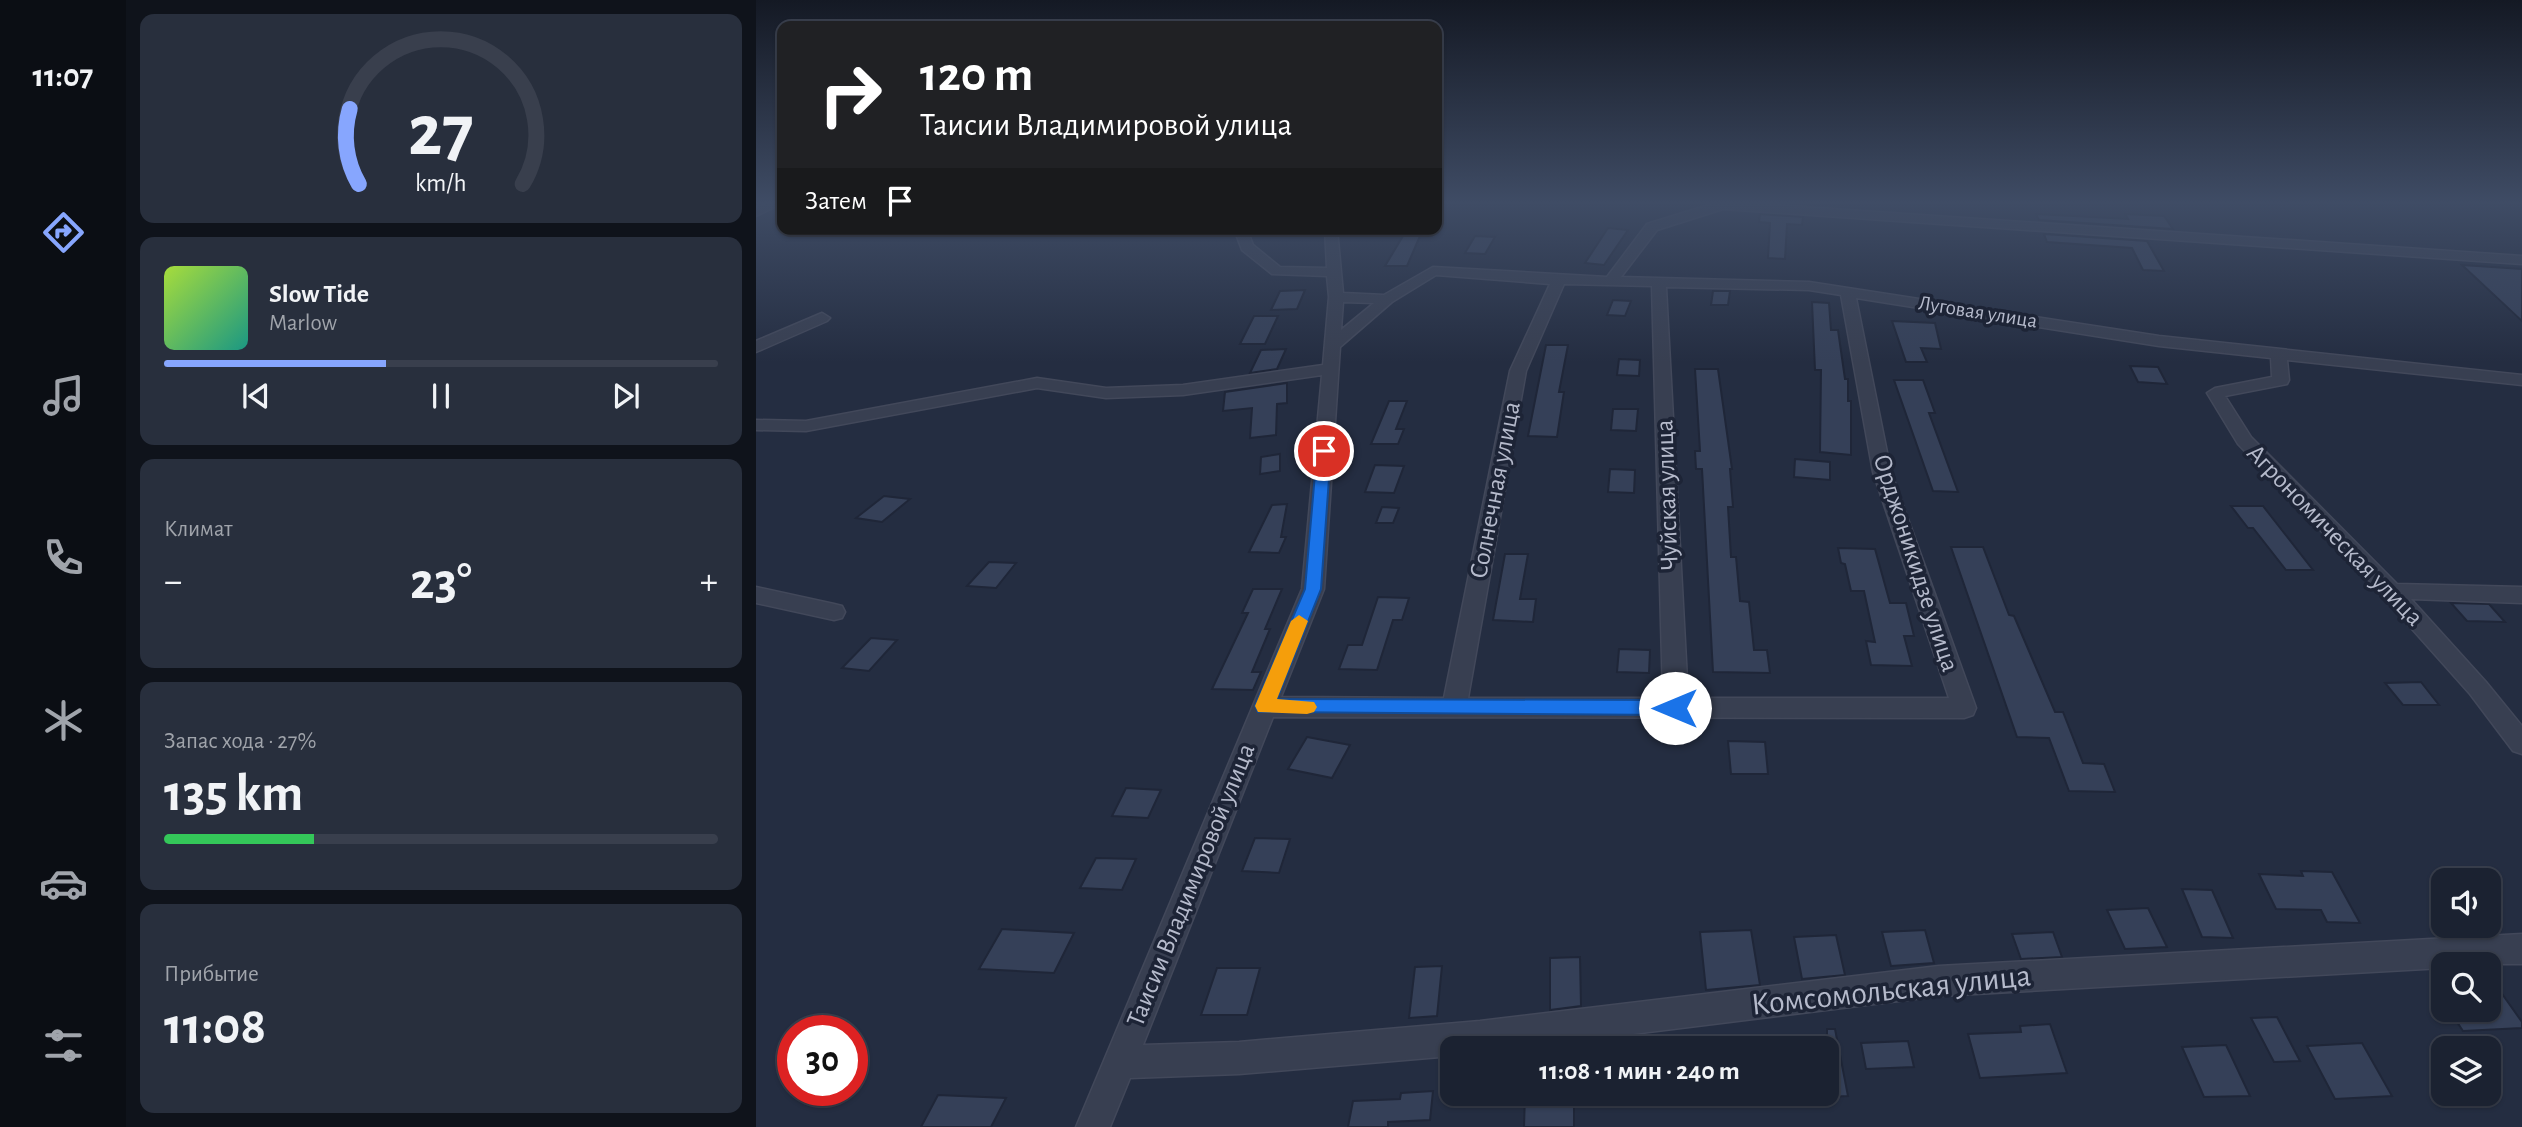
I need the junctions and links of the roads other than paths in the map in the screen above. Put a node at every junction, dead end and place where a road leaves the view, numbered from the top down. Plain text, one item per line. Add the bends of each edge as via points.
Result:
1 (1259, 257) edge
2 (1333, 257) edge
3 (1630, 257) edge
4 (2472, 257) edge
5 (2522, 260) edge
6 (1334, 272) junction
7 (1559, 280) junction
8 (1611, 281) junction
9 (1659, 282) junction
10 (1848, 292) junction
11 (1336, 297) junction
12 (1387, 299) junction
13 (822, 317) dead end
14 (756, 347) edge
15 (2279, 354) junction
16 (1331, 357) junction
17 (2522, 380) edge
18 (756, 425) edge
19 (2391, 591) junction
20 (756, 595) edge
21 (2522, 595) edge
22 (834, 612) dead end
23 (1264, 706) junction
24 (1454, 707) junction
25 (1675, 708) junction
26 (2522, 744) edge
27 (2522, 949) edge
28 (1119, 1062) junction
29 (1093, 1127) edge

1 - 6 street via 1277,271
2 - 6 street, Таисии Владимировой улица
3 - 8 street
4 - 5 street
6 - 11 street, Таисии Владимировой улица
7 - 8 street, Луговая улица
7 - 12 street, Луговая улица via 1433,271
7 - 24 street, Солнечная улица via 1518,371
8 - 9 street, Луговая улица
9 - 10 street, Луговая улица via 1809,286
9 - 25 street, Чуйская улица
10 - 15 street, Луговая улица via 2160,341
10 - 25 street, Орджоникидзе улица via 1882,472 1964,708
11 - 12 street
11 - 16 street, Таисии Владимировой улица
12 - 16 street
13 - 14 street
15 - 17 street, Луговая улица
15 - 19 street, Агрономическая улица via 2281,380 2215,393 2244,440
16 - 18 street via 1184,390 1106,393 1037,383 806,426
16 - 23 street, Таисии Владимировой улица via 1313,589
19 - 21 street
19 - 26 street, Агрономическая улица
20 - 22 street
23 - 24 street
23 - 28 street, Таисии Владимировой улица
24 - 25 street
27 - 28 street, Комсомольская улица via 1939,981 1480,1037 1263,1056
28 - 29 street, Таисии Владимировой улица

